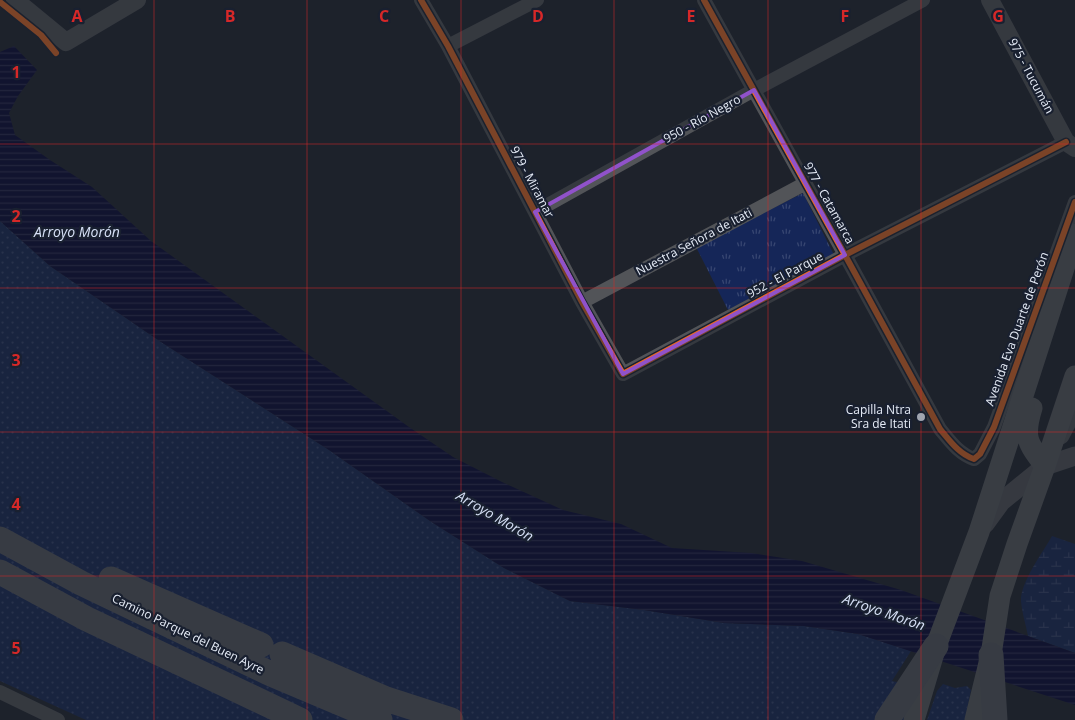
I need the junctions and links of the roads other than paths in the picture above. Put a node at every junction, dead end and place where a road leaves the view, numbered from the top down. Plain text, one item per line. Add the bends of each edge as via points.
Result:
1 (15, 0) edge
2 (134, 0) edge
3 (421, 0) edge
4 (537, 0) edge
5 (704, 0) edge
6 (923, 0) edge
7 (990, 0) edge
8 (448, 46) junction
9 (754, 90) junction
10 (1070, 145) edge
11 (806, 183) junction
12 (1075, 202) edge
13 (535, 212) junction
14 (1075, 234) edge
15 (845, 255) junction
16 (582, 302) junction
17 (1051, 310) junction
18 (623, 374) joint
19 (1075, 376) edge
20 (1075, 412) edge
21 (1075, 456) edge
22 (974, 459) joint
23 (1040, 459) junction
24 (0, 530) edge
25 (980, 532) junction
26 (0, 539) edge
27 (0, 572) edge
28 (936, 646) joint
29 (991, 655) joint
30 (917, 688) junction
31 (0, 692) edge
32 (985, 716) edge
33 (58, 720) edge
34 (300, 720) edge
35 (380, 720) edge
36 (451, 720) edge
37 (887, 720) edge
38 (914, 720) edge

1 - 2 street via 66,42
3 - 8 street, 979 - Miramar
4 - 8 street
5 - 9 street, 977 - Catamarca
6 - 9 street, 950 - Río Negro
7 - 10 street, 975 - Tucumán
8 - 13 street, 979 - Miramar
9 - 11 street, 977 - Catamarca
9 - 13 street, 950 - Río Negro
10 - 15 street, 952 - El Parque
11 - 15 street, 977 - Catamarca
11 - 16 street, Nuestra Señora de Itati
12 - 22 street, Avenida Eva Duarte de Perón via 994,427
13 - 16 street, 979 - Miramar
14 - 17 main road, Avenida Eva Duarte de Perón
15 - 18 street, 952 - El Parque
15 - 22 street, 977 - Catamarca via 940,429 960,452
16 - 18 street, 979 - Miramar
17 - 23 main road via 1046,364 1026,434
17 - 25 main road, Avenida Eva Duarte de Perón
19 - 23 main road
20 - 23 street
21 - 23 main road
23 - 25 main road via 1001,502
23 - 29 main road via 1000,596
24 - 36 highway via 386,699
25 - 28 main road, Avenida Eva Duarte de Perón
26 - 35 highway, Camino Parque del Buen Ayre via 271,674
27 - 34 highway via 86,619
28 - 30 highway
29 - 32 highway
30 - 37 highway
30 - 38 main road
31 - 33 street

